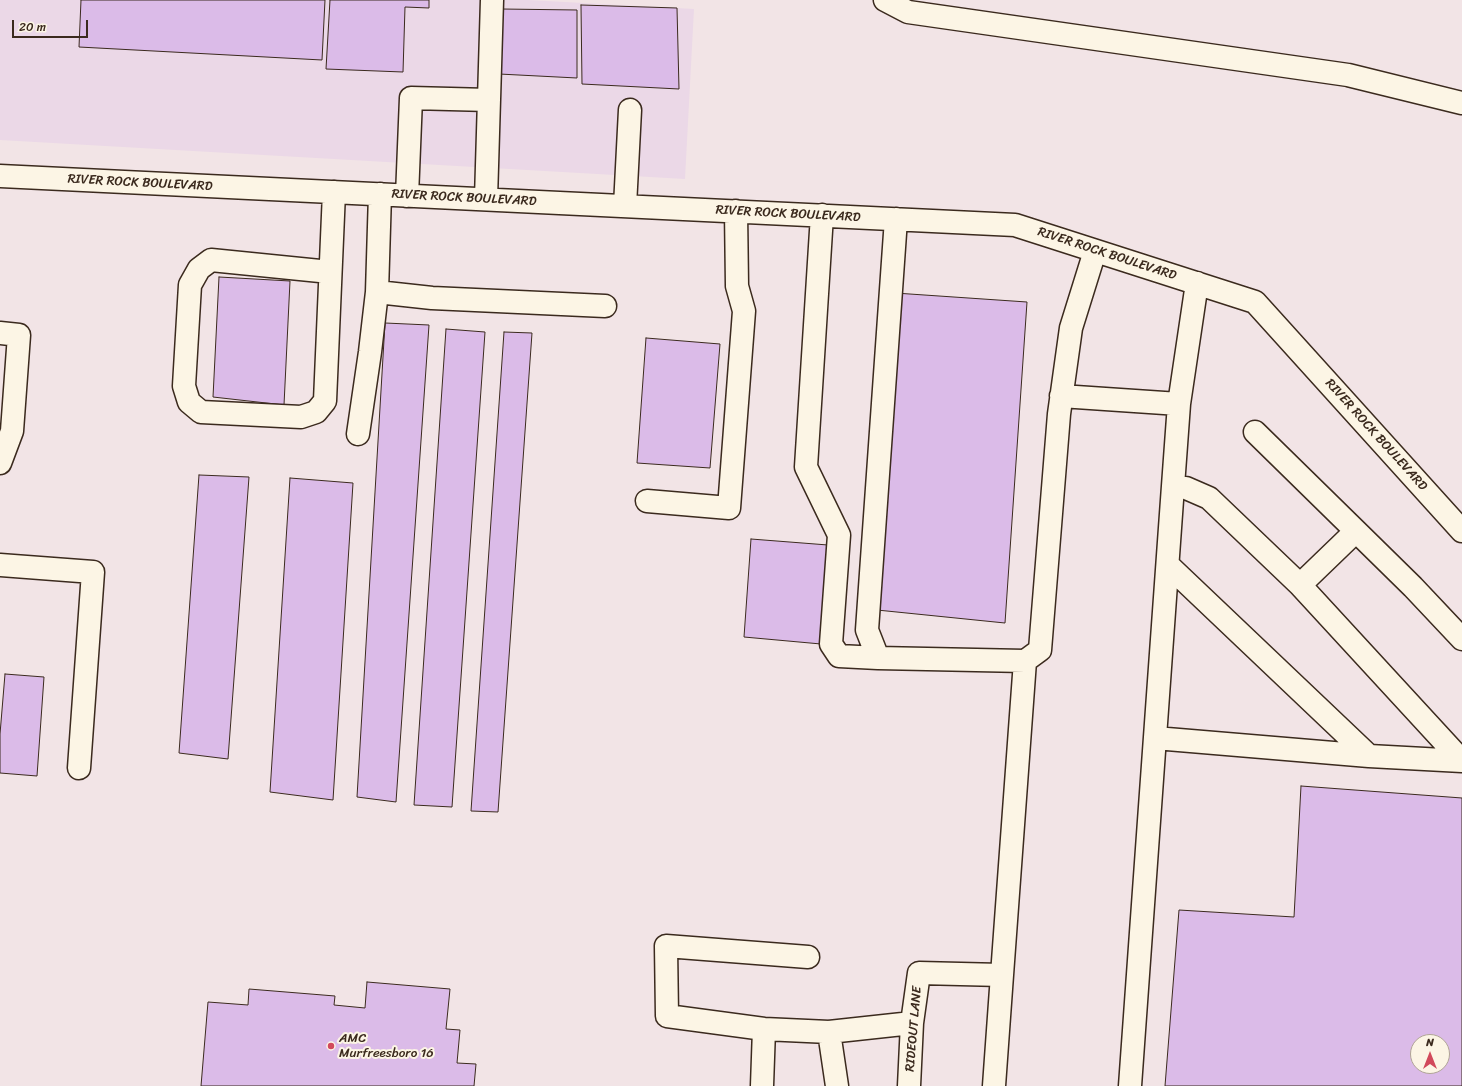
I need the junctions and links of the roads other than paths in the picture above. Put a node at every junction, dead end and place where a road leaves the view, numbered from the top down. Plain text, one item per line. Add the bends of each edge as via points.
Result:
1 (492, 0) edge
2 (885, 0) edge
3 (490, 100) junction
4 (1462, 103) edge
5 (630, 110) dead end
6 (0, 176) edge
7 (334, 192) junction
8 (380, 194) junction
9 (407, 196) junction
10 (486, 199) junction
11 (625, 206) junction
12 (736, 211) junction
13 (822, 216) junction
14 (896, 219) junction
15 (1096, 250) junction
16 (330, 272) junction
17 (1197, 283) junction
18 (377, 292) junction
19 (605, 306) dead end
20 (0, 333) edge
21 (1061, 396) junction
22 (1179, 404) junction
23 (1255, 432) dead end
24 (358, 434) dead end
25 (0, 463) edge
26 (1173, 486) junction
27 (647, 501) dead end
28 (1356, 531) junction
29 (1462, 531) edge
30 (0, 565) edge
31 (1168, 565) junction
32 (1300, 585) junction
33 (1462, 639) edge
34 (878, 658) junction
35 (1025, 661) junction
36 (1155, 738) junction
37 (1369, 756) junction
38 (1462, 761) edge
39 (79, 768) dead end
40 (808, 957) dead end
41 (1002, 975) junction
42 (912, 1023) junction
43 (764, 1029) junction
44 (829, 1032) junction
45 (762, 1086) edge
46 (837, 1086) edge
47 (909, 1086) edge
48 (994, 1086) edge
49 (1130, 1086) edge

1 - 3 main road
2 - 4 main road via 908,12 1348,75
3 - 9 main road via 411,98
3 - 10 main road
5 - 11 main road
6 - 7 main road, RIVER ROCK BOULEVARD
7 - 8 main road, RIVER ROCK BOULEVARD
7 - 16 main road
8 - 9 main road, RIVER ROCK BOULEVARD
8 - 18 main road
9 - 10 main road, RIVER ROCK BOULEVARD
10 - 11 main road, RIVER ROCK BOULEVARD
11 - 12 main road, RIVER ROCK BOULEVARD
12 - 13 main road, RIVER ROCK BOULEVARD
12 - 27 main road via 737,286 744,311 729,508
13 - 14 main road, RIVER ROCK BOULEVARD
13 - 34 main road via 806,467 839,535 831,644 839,656
14 - 15 main road, RIVER ROCK BOULEVARD via 1015,225
14 - 34 main road via 867,630
15 - 17 main road, RIVER ROCK BOULEVARD
15 - 21 main road via 1071,328
16 - 16 main road via 325,401 316,412 301,418 201,412 189,402 184,386 190,285 199,269 211,260
17 - 22 main road
17 - 29 main road, RIVER ROCK BOULEVARD via 1255,302
18 - 19 main road via 432,298
18 - 24 main road
20 - 25 main road via 19,335 12,431
21 - 22 main road
21 - 35 main road via 1040,650
22 - 26 main road
23 - 28 main road
26 - 31 main road
26 - 32 main road via 1186,488 1209,498
28 - 32 main road
28 - 33 main road via 1414,587
30 - 39 main road via 93,572
31 - 36 main road
31 - 37 main road
32 - 38 main road
34 - 35 main road
35 - 41 main road
36 - 37 main road
36 - 49 main road
37 - 38 main road
40 - 43 main road via 666,946 667,1016
41 - 42 main road, RIDEOUT LANE via 919,973
41 - 48 main road
42 - 44 main road
42 - 47 main road, RIDEOUT LANE
43 - 44 main road
43 - 45 main road
44 - 46 main road

